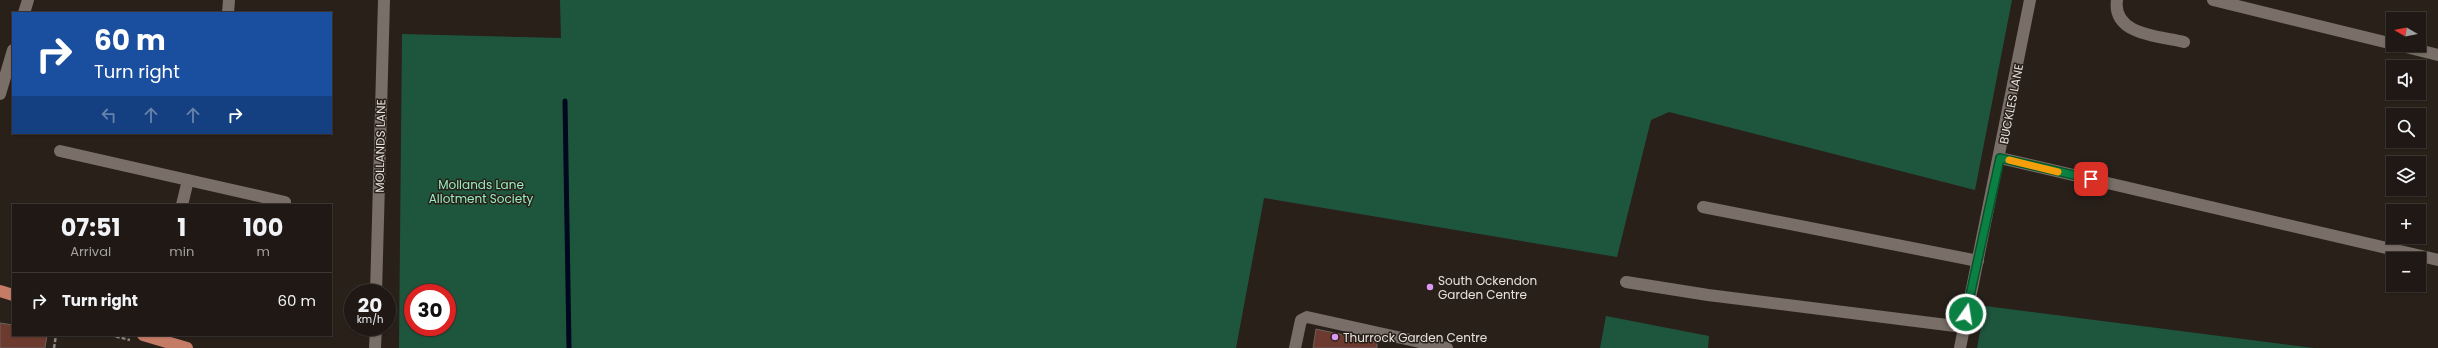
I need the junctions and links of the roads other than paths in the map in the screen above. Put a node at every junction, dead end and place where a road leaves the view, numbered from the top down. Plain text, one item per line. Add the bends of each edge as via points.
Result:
1 (28, 0) edge
2 (229, 0) edge
3 (384, 0) edge
4 (2030, 0) edge
5 (2117, 0) edge
6 (2213, 0) edge
7 (24, 12) edge
8 (228, 12) edge
9 (2184, 42) dead end
10 (2386, 42) edge
11 (2426, 52) edge
12 (12, 53) edge
13 (2438, 55) edge
14 (0, 94) edge
15 (60, 151) dead end
16 (2000, 158) junction
17 (188, 180) junction
18 (285, 202) dead end
19 (182, 204) edge
20 (1703, 208) dead end
21 (2438, 260) edge
22 (1978, 261) junction
23 (1626, 282) dead end
24 (376, 284) edge
25 (0, 291) edge
26 (12, 295) edge
27 (1963, 327) junction
28 (148, 336) edge
29 (376, 336) edge
30 (184, 348) edge
31 (375, 348) edge
32 (1294, 348) edge
33 (1447, 348) edge
34 (1960, 348) edge

1 - 7 street
2 - 8 street
3 - 24 street, MOLLANDS LANE
4 - 16 street, BUCKLES LANE
5 - 9 street via 2116,10 2120,21 2131,29
6 - 10 street
11 - 13 street
12 - 14 street
15 - 17 street
16 - 21 street
16 - 22 street, BUCKLES LANE
17 - 18 street
17 - 19 street
20 - 22 street
22 - 27 street, BUCKLES LANE
23 - 27 street via 1708,296
25 - 26 main road
27 - 34 street, BUCKLES LANE
28 - 30 main road
29 - 31 street
32 - 33 street via 1301,320 1307,316

